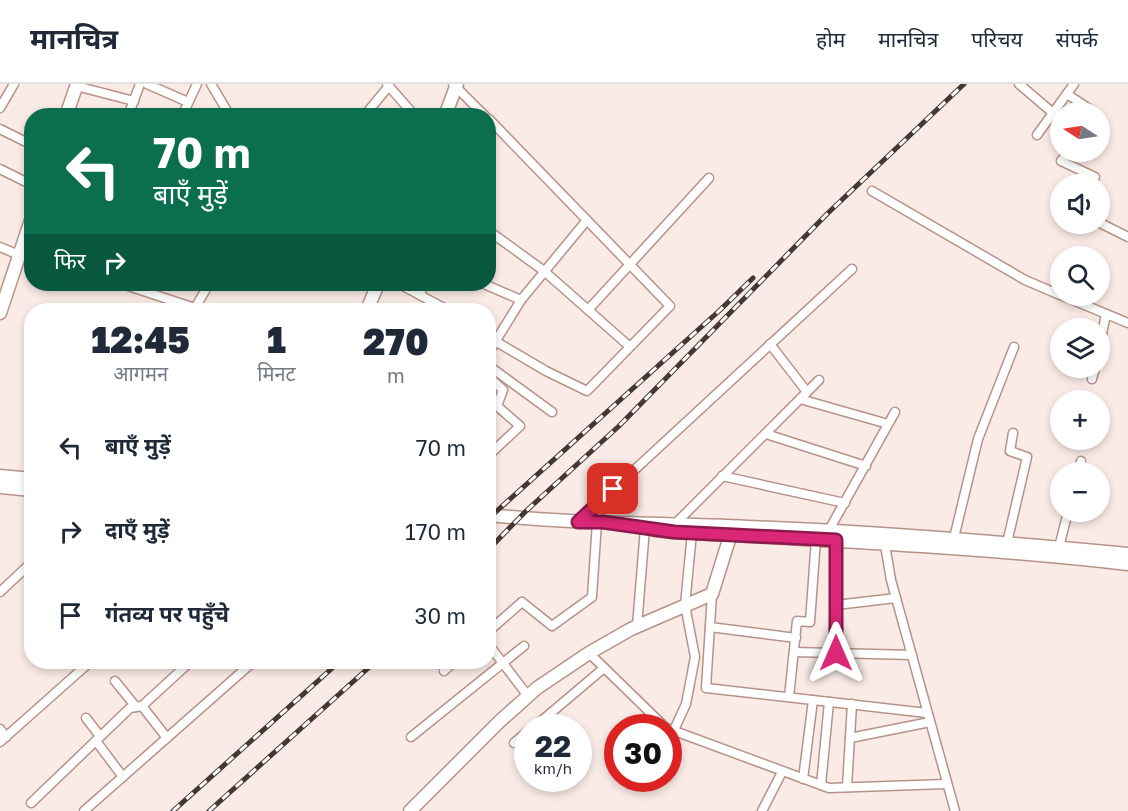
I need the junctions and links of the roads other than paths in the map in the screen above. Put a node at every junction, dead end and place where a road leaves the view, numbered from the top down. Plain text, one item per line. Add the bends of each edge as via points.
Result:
1 (14, 84) edge
2 (140, 84) edge
3 (147, 84) edge
4 (197, 84) edge
5 (222, 84) edge
6 (1019, 84) edge
7 (1074, 84) edge
8 (388, 85) edge
9 (455, 85) edge
10 (74, 86) edge
11 (213, 88) edge
12 (1067, 94) junction
13 (134, 101) junction
14 (188, 102) junction
15 (1061, 102) edge
16 (1079, 102) edge
17 (0, 108) edge
18 (68, 108) edge
19 (131, 108) edge
20 (185, 108) edge
21 (225, 108) edge
22 (370, 108) edge
23 (408, 108) edge
24 (448, 108) edge
25 (477, 108) edge
26 (1050, 110) edge
27 (1050, 117) edge
28 (496, 126) edge
29 (0, 129) edge
30 (1038, 135) dead end
31 (24, 141) edge
32 (1063, 162) edge
33 (0, 169) edge
34 (1089, 174) edge
35 (709, 178) dead end
36 (24, 181) edge
37 (872, 191) dead end
38 (587, 220) junction
39 (1110, 228) edge
40 (496, 236) edge
41 (1128, 237) edge
42 (24, 240) edge
43 (0, 247) edge
44 (19, 255) junction
45 (630, 265) junction
46 (852, 269) dead end
47 (544, 271) junction
48 (496, 289) edge
49 (1050, 290) edge
50 (151, 291) edge
51 (412, 291) edge
52 (421, 291) edge
53 (420, 295) junction
54 (521, 300) junction
55 (182, 303) edge
56 (435, 303) edge
57 (1087, 306) edge
58 (588, 310) junction
59 (0, 313) edge
60 (1106, 314) junction
61 (1105, 318) edge
62 (1128, 323) edge
63 (496, 338) edge
64 (496, 341) edge
65 (770, 344) junction
66 (629, 346) junction
67 (1014, 347) dead end
68 (496, 371) edge
69 (819, 380) dead end
70 (496, 384) edge
71 (807, 392) junction
72 (800, 399) junction
73 (552, 412) dead end
74 (895, 412) dead end
75 (888, 424) junction
76 (1013, 433) dead end
77 (766, 434) junction
78 (496, 448) edge
79 (866, 466) junction
80 (0, 476) edge
81 (722, 476) junction
82 (24, 478) edge
83 (0, 488) edge
84 (24, 490) edge
85 (845, 503) junction
86 (496, 516) edge
87 (578, 522) junction
88 (600, 522) junction
89 (1066, 522) edge
90 (676, 523) junction
91 (645, 528) junction
92 (732, 530) junction
93 (692, 533) junction
94 (832, 535) junction
95 (884, 538) junction
96 (816, 539) junction
97 (953, 543) junction
98 (1007, 543) junction
99 (1059, 548) junction
100 (1128, 554) edge
101 (1128, 564) edge
102 (24, 570) edge
103 (0, 592) edge
104 (712, 594) junction
105 (896, 598) junction
106 (685, 605) junction
107 (836, 605) junction
108 (496, 625) edge
109 (637, 626) junction
110 (710, 627) junction
111 (796, 638) junction
112 (524, 646) dead end
113 (794, 652) junction
114 (589, 653) junction
115 (836, 653) junction
116 (496, 654) edge
117 (912, 655) junction
118 (503, 663) junction
119 (604, 668) junction
120 (82, 669) edge
121 (182, 669) edge
122 (245, 669) edge
123 (496, 669) edge
124 (496, 669) edge
125 (115, 681) dead end
126 (528, 696) junction
127 (789, 697) junction
128 (813, 700) junction
129 (829, 702) junction
130 (852, 704) junction
131 (139, 706) junction
132 (927, 712) junction
133 (549, 714) edge
134 (654, 714) edge
135 (680, 714) edge
136 (86, 718) dead end
137 (930, 722) junction
138 (0, 729) edge
139 (682, 734) edge
140 (411, 737) dead end
141 (98, 738) junction
142 (167, 738) junction
143 (850, 738) junction
144 (3, 739) edge
145 (782, 772) junction
146 (123, 777) junction
147 (803, 779) junction
148 (946, 784) junction
149 (820, 785) junction
150 (847, 787) junction
151 (31, 803) dead end
152 (84, 811) edge
153 (410, 811) edge
154 (762, 811) edge
155 (955, 811) edge

1 - 17 street
2 - 13 street
3 - 14 street
4 - 14 street
5 - 11 street
6 - 26 street
7 - 12 street
8 - 22 street
8 - 23 street
9 - 24 main road
9 - 25 street
10 - 13 street
10 - 18 main road
11 - 21 street
12 - 15 street
12 - 16 street
13 - 19 street
14 - 20 street
27 - 30 street
28 - 38 street
29 - 31 street
32 - 34 street
33 - 36 street
35 - 45 street
37 - 49 street via 1025,280
38 - 45 street
38 - 47 street
39 - 41 street
40 - 47 street
42 - 44 main road
43 - 44 street
44 - 59 main road
45 - 58 street
45 - 66 street via 670,306
46 - 65 street
47 - 54 street
47 - 58 street
48 - 54 street
50 - 55 street
51 - 53 street
52 - 53 street
53 - 56 street
54 - 63 street
57 - 60 street
58 - 66 street
60 - 61 street
60 - 62 street
64 - 66 street via 587,391
65 - 71 street
65 - 87 street
67 - 97 street via 978,439
68 - 73 street
69 - 71 street
70 - 78 street via 503,390 497,406 520,426
71 - 72 street
72 - 75 street
72 - 77 street
74 - 75 street
75 - 79 street
76 - 98 street via 1010,451 1027,457
77 - 79 street
77 - 81 street
79 - 85 street
80 - 82 main road
81 - 85 street
81 - 90 street
83 - 84 main road
85 - 94 street
86 - 87 main road
87 - 88 main road
88 - 90 main road
88 - 91 main road
88 - 108 street via 592,597 552,626 522,602
89 - 99 street
90 - 92 main road
91 - 93 main road
91 - 109 street
92 - 93 main road
92 - 94 main road
92 - 96 main road
92 - 104 main road
93 - 106 street
94 - 95 main road
94 - 96 main road
94 - 107 street
95 - 97 main road
95 - 105 street
96 - 111 street via 810,622 797,621
97 - 98 main road
97 - 101 main road
98 - 99 main road
99 - 100 main road
102 - 103 street
104 - 106 main road
104 - 110 street
105 - 107 street
105 - 117 street
106 - 109 main road
106 - 135 street via 695,657 686,704
107 - 115 street
109 - 114 main road
110 - 111 street
110 - 127 street via 706,688
111 - 113 street
112 - 118 street
113 - 115 street
113 - 127 street
114 - 119 street
114 - 126 main road
115 - 117 street
116 - 118 street
117 - 132 street
118 - 124 street
118 - 126 street
119 - 133 street
119 - 134 street
120 - 144 street
121 - 131 street
122 - 142 street
123 - 140 street
125 - 131 street
126 - 153 main road
127 - 128 street
128 - 129 street
128 - 147 street
129 - 130 street
129 - 149 street
130 - 132 street
130 - 143 street
131 - 141 street via 129,708
131 - 142 street
132 - 137 street
136 - 141 street
137 - 143 street
137 - 148 street
138 - 144 street
139 - 145 street
141 - 146 street
141 - 151 street
142 - 146 street
143 - 150 street
145 - 147 street
145 - 154 street
146 - 152 street
147 - 149 street
148 - 150 street
148 - 155 street
149 - 150 street

